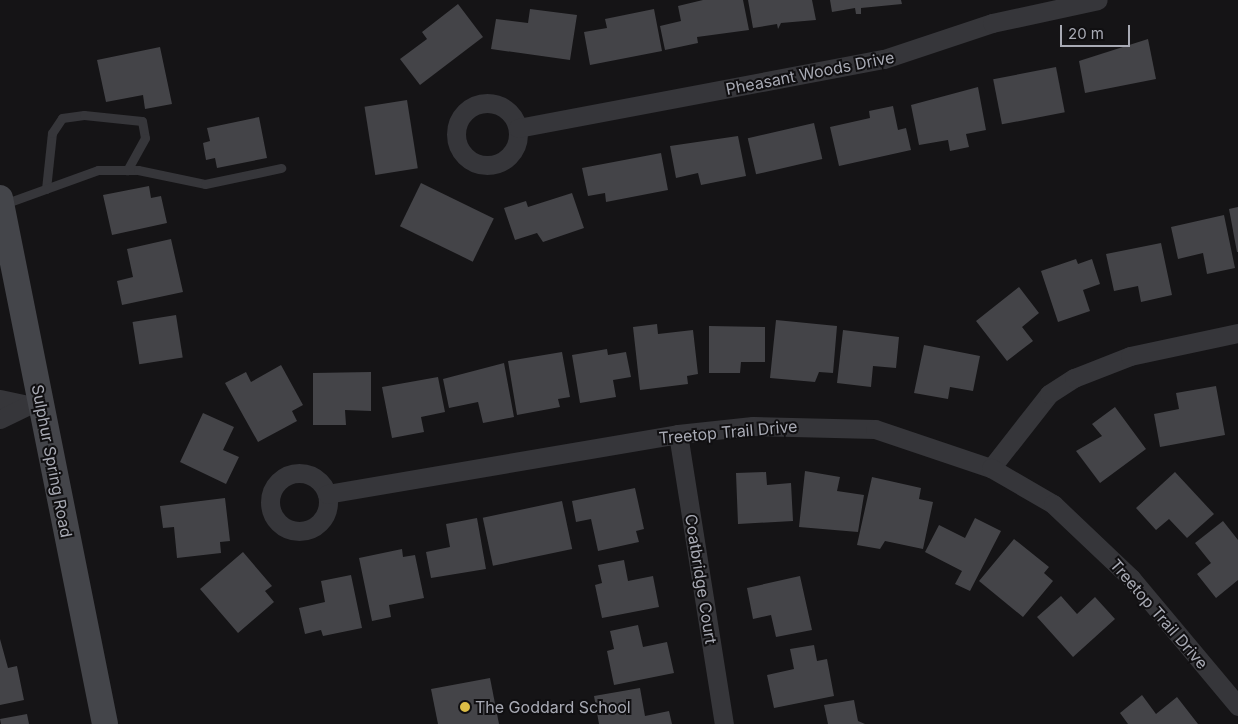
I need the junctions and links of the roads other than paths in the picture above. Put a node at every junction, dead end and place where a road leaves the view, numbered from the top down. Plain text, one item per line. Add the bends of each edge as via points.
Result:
1 (1098, 0) edge
2 (518, 128) dead end
3 (281, 168) dead end
4 (127, 170) junction
5 (46, 189) junction
6 (1, 202) edge
7 (1238, 333) edge
8 (0, 398) edge
9 (32, 402) junction
10 (0, 419) edge
11 (678, 434) junction
12 (991, 468) junction
13 (327, 494) dead end
14 (1238, 706) edge
15 (105, 724) edge
16 (724, 724) edge

1 - 2 street, Pheasant Woods Drive via 992,23 884,59
3 - 4 lane via 205,184
4 - 5 lane via 98,170
4 - 5 lane via 145,138 142,122 84,115 62,118 52,133
5 - 6 lane
6 - 9 main road, Sulphur Spring Road
7 - 12 street via 1130,356 1074,378 1049,394
8 - 9 street
9 - 10 street
9 - 15 main road, Sulphur Spring Road
11 - 12 street, Treetop Trail Drive via 753,426 875,429
11 - 13 street, Treetop Trail Drive
11 - 16 street, Coatbridge Court
12 - 14 street, Treetop Trail Drive via 1053,504 1131,578

